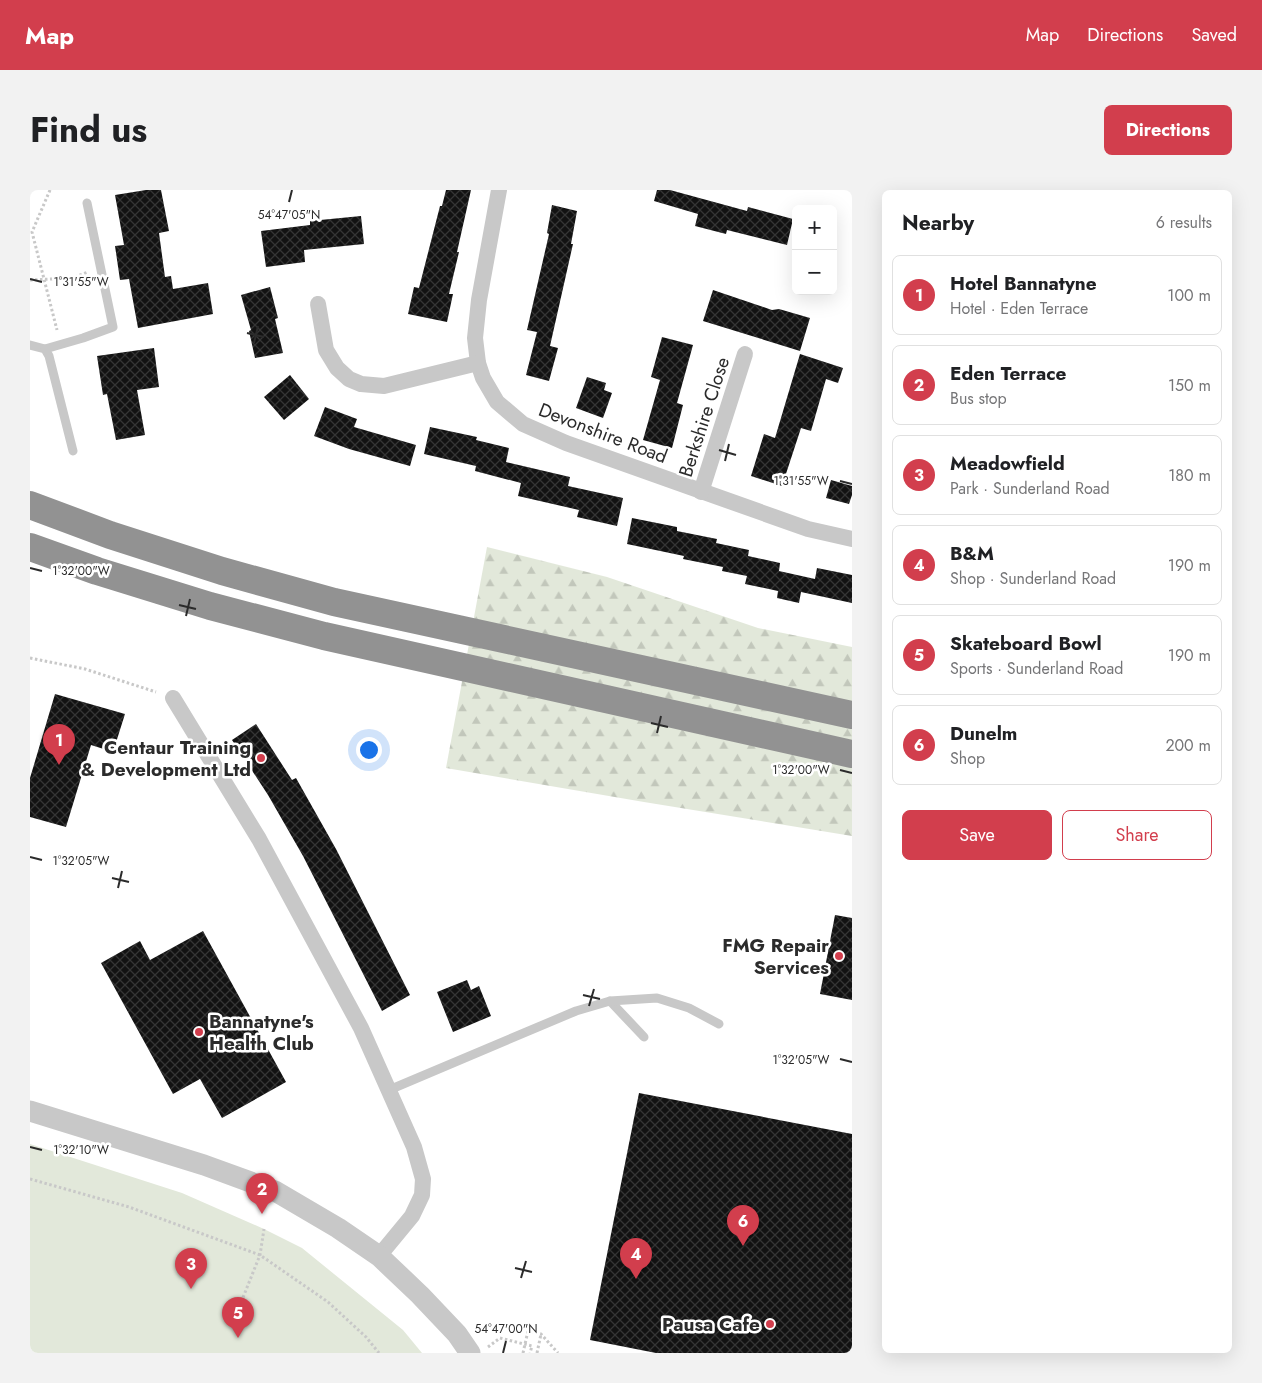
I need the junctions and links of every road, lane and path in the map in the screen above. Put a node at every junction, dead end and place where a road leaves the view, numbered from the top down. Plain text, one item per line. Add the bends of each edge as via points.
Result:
1 (50, 190) edge
2 (499, 190) edge
3 (87, 203) dead end
4 (100, 267) junction
5 (44, 279) junction
6 (30, 280) edge
7 (318, 304) dead end
8 (61, 344) junction
9 (30, 345) edge
10 (45, 349) junction
11 (745, 354) dead end
12 (478, 363) junction
13 (73, 451) dead end
14 (701, 492) junction
15 (30, 505) edge
16 (852, 539) edge
17 (30, 547) edge
18 (30, 658) edge
19 (173, 698) joint
20 (852, 715) edge
21 (852, 754) edge
22 (610, 1001) junction
23 (719, 1024) dead end
24 (644, 1037) dead end
25 (389, 1090) junction
26 (30, 1111) edge
27 (30, 1179) edge
28 (264, 1229) dead end
29 (260, 1255) junction
30 (378, 1256) junction
31 (238, 1306) dead end
32 (541, 1334) junction
33 (526, 1344) junction
34 (478, 1350) edge
35 (379, 1353) edge
36 (524, 1353) edge
37 (530, 1353) edge
38 (537, 1353) edge
39 (558, 1353) edge

1 - 5 path via 32,232
2 - 12 street, Devonshire Road via 479,300 475,338
3 - 4 lane
4 - 5 path via 72,278
4 - 8 lane via 113,327
5 - 6 path
5 - 8 path
7 - 12 street via 326,350 337,368 361,384 384,386
8 - 10 lane
9 - 10 lane
10 - 13 lane
11 - 14 street, Berkshire Close
12 - 14 street, Devonshire Road via 482,378 497,402 523,424 566,444
14 - 16 street, Devonshire Road via 808,529
15 - 20 highway via 222,571 334,602
17 - 21 highway via 210,606 324,636
18 - 19 path via 85,669
19 - 25 street via 259,839 361,1028
22 - 23 lane via 657,998 689,1008
22 - 24 lane
22 - 25 lane
25 - 30 street via 414,1147 423,1179 422,1195 412,1216
26 - 30 street via 204,1165 275,1191
27 - 29 path via 129,1207
28 - 29 path
29 - 31 path
29 - 35 path via 328,1302
30 - 34 street via 457,1334
32 - 33 path via 528,1331
32 - 38 path
32 - 39 path
33 - 34 path via 500,1338
33 - 36 path
33 - 37 path via 532,1346

